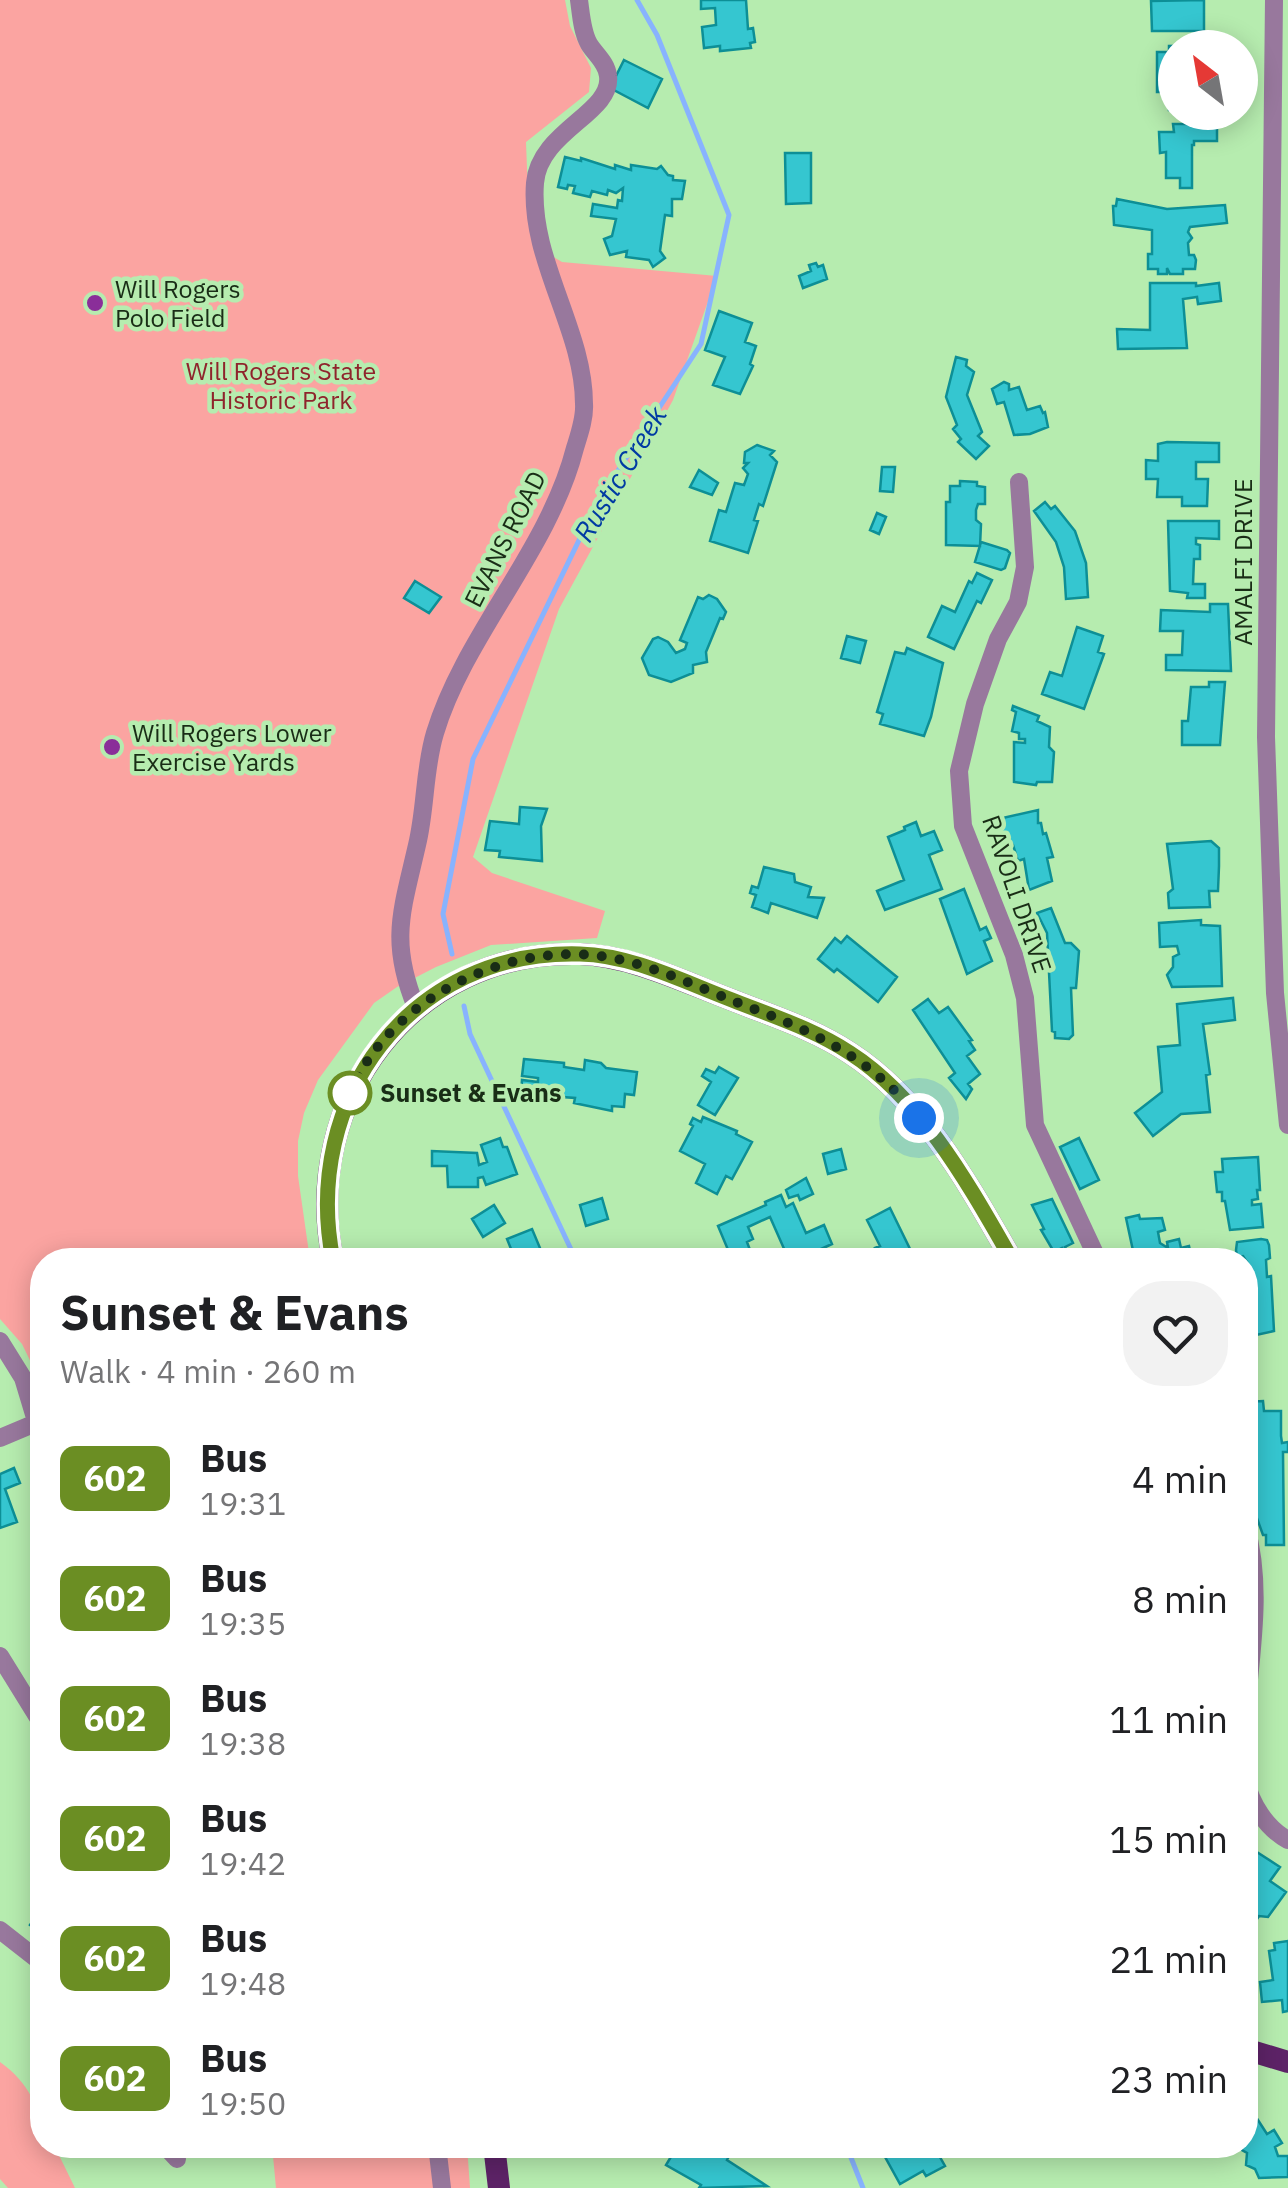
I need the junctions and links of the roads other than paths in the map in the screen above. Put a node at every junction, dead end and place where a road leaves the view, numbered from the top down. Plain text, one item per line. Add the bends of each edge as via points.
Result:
1 (578, 0) edge
2 (1274, 0) edge
3 (1279, 351) edge
4 (1020, 482) dead end
5 (416, 1007) junction
6 (1288, 1114) edge
7 (1288, 1124) edge
8 (332, 1248) edge
9 (1005, 1248) edge
10 (1092, 1248) edge
11 (0, 1340) edge
12 (30, 1400) edge
13 (30, 1433) edge
14 (0, 1438) edge
15 (0, 1656) edge
16 (30, 1705) edge
17 (1258, 1811) edge
18 (1288, 1840) edge
19 (0, 1930) edge
20 (30, 1954) edge
21 (1258, 2052) edge
22 (1288, 2062) edge
23 (439, 2158) edge
24 (496, 2158) edge
25 (442, 2188) edge
26 (499, 2188) edge

1 - 5 street, EVANS ROAD via 586,40 606,68 606,93 540,157 535,201 585,406 555,504 436,732 401,917 399,951
2 - 3 street, AMALFI DRIVE
3 - 6 street, AMALFI DRIVE via 1266,737 1275,992
4 - 10 street, RAVOLI DRIVE via 1025,567 1018,602 975,704 960,771 963,826 1026,998 1035,1125
5 - 8 main road via 370,1059 340,1116 326,1199
5 - 9 main road via 489,970 582,954 635,964 793,1023 850,1052 906,1101
6 - 7 street, AMALFI DRIVE
11 - 12 street
13 - 14 street
15 - 16 street
17 - 18 street
19 - 20 street
21 - 22 main road
23 - 25 street
24 - 26 main road

